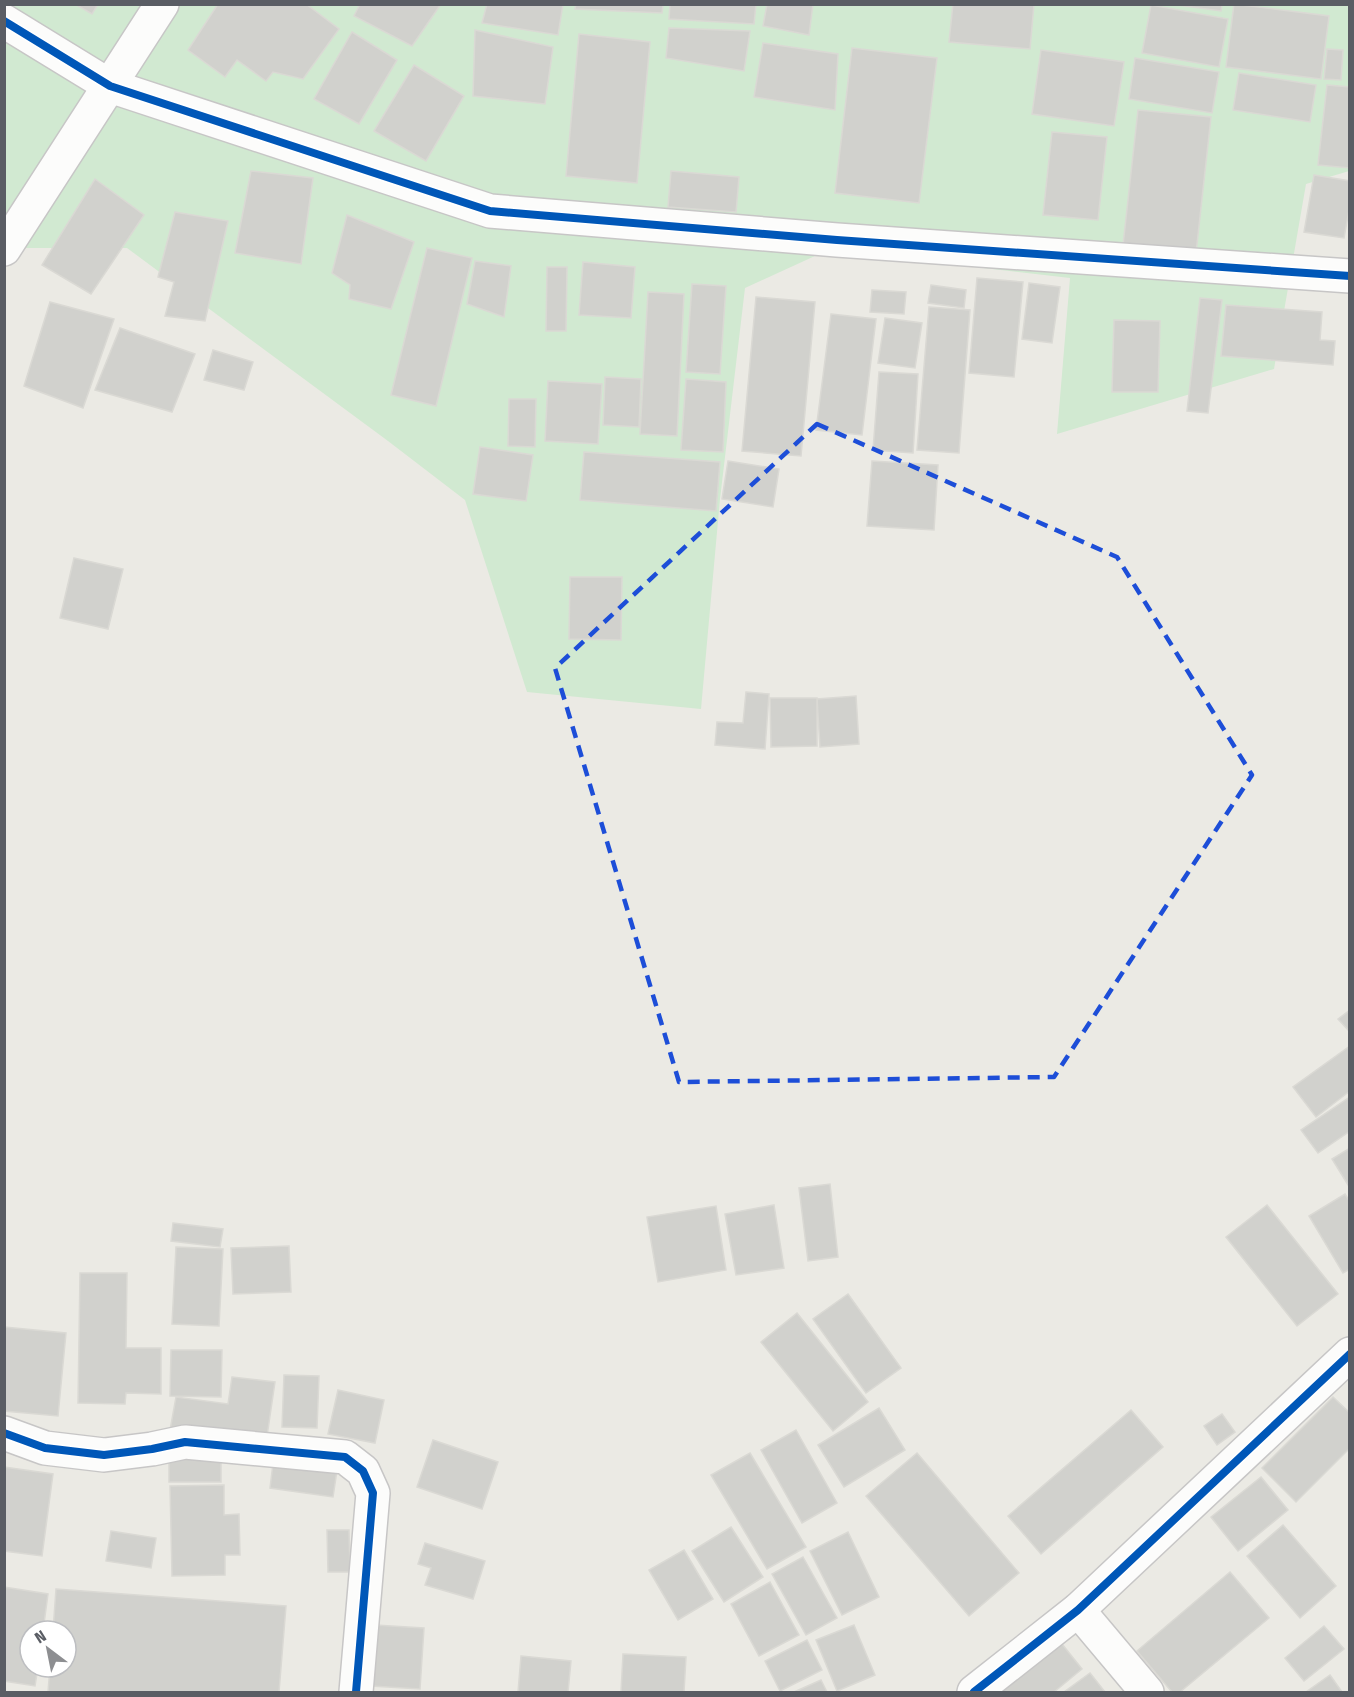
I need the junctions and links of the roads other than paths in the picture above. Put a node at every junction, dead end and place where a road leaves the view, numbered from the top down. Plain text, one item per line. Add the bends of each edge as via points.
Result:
1 (162, 4) edge
2 (4, 21) edge
3 (110, 86) junction
4 (4, 249) edge
5 (1350, 276) edge
6 (1350, 1354) edge
7 (4, 1433) edge
8 (1078, 1610) junction
9 (357, 1692) edge
10 (974, 1692) edge
11 (1147, 1692) edge

1 - 3 street
2 - 3 street
3 - 4 street
3 - 5 street via 490,212
6 - 8 street
7 - 9 street via 45,1448 104,1455 185,1442 345,1457 363,1471 373,1493
8 - 10 street
8 - 11 street

